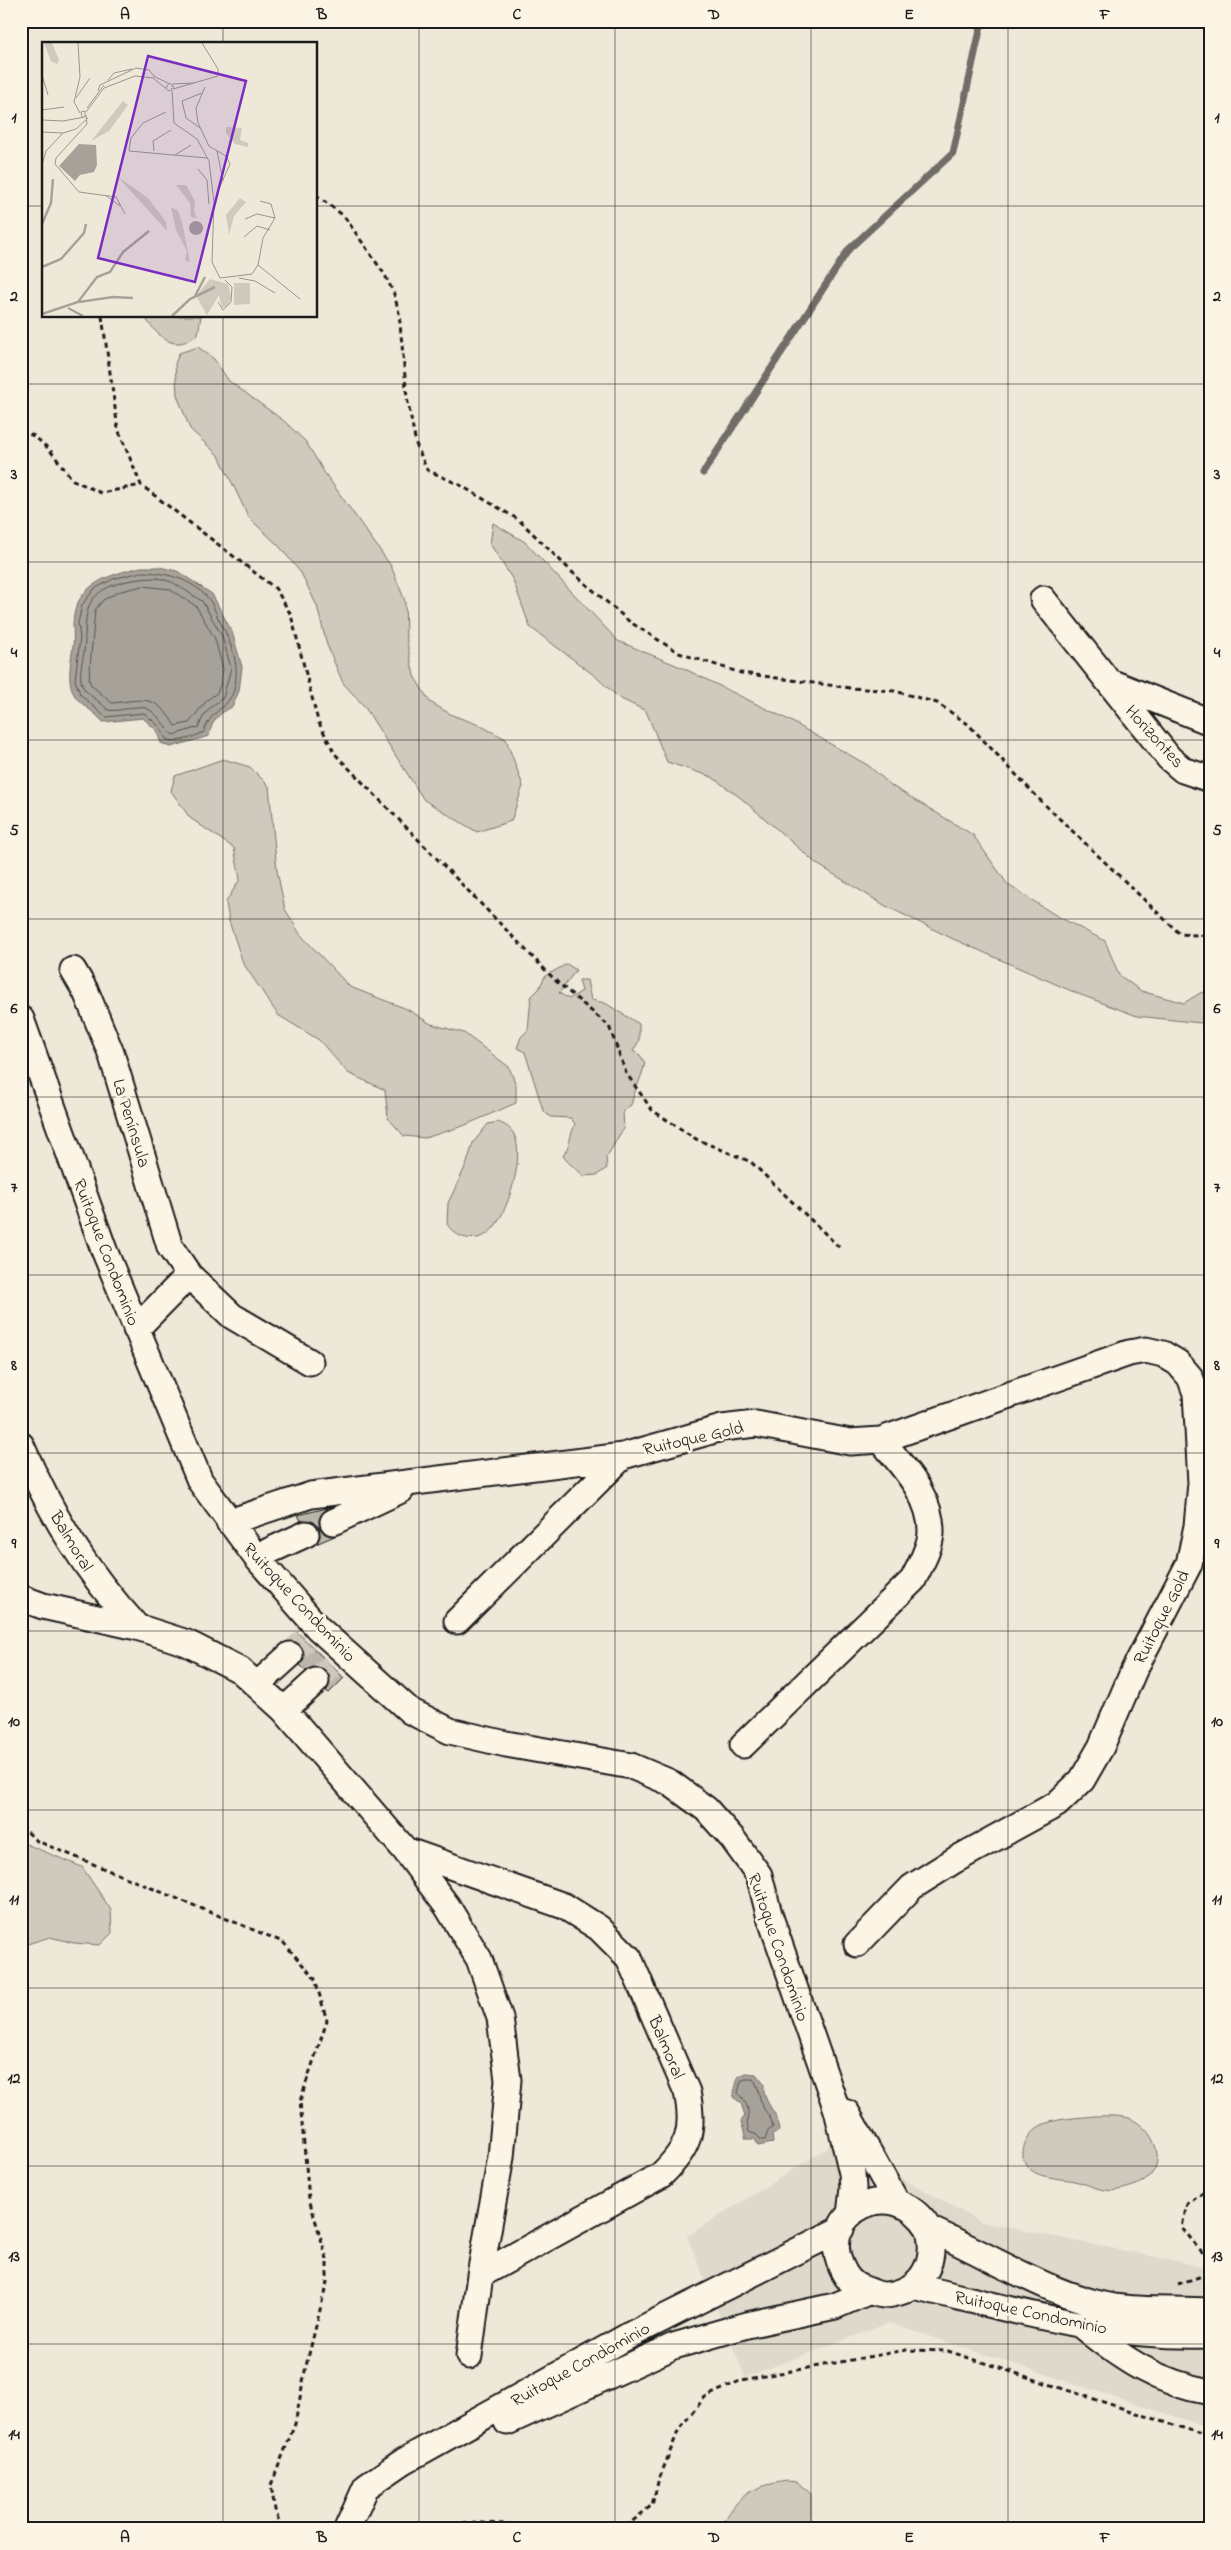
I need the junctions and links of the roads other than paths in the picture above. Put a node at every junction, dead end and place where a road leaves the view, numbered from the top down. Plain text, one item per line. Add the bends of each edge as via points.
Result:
1 (1043, 600) dead end
2 (1108, 681) junction
3 (1210, 722) edge
4 (1210, 779) edge
5 (73, 970) dead end
6 (21, 1019) edge
7 (189, 1275) junction
8 (136, 1329) junction
9 (310, 1362) dead end
10 (880, 1440) junction
11 (21, 1445) edge
12 (623, 1456) junction
13 (420, 1482) junction
14 (229, 1522) junction
15 (333, 1522) dead end
16 (306, 1534) dead end
17 (256, 1557) junction
18 (21, 1598) edge
19 (457, 1621) dead end
20 (138, 1627) junction
21 (304, 1641) junction
22 (331, 1667) junction
23 (258, 1684) junction
24 (284, 1710) junction
25 (743, 1745) dead end
26 (405, 1850) junction
27 (857, 1944) dead end
28 (837, 2110) junction
29 (896, 2201) junction
30 (845, 2222) junction
31 (929, 2229) junction
32 (480, 2275) junction
33 (913, 2286) junction
34 (870, 2291) junction
35 (1210, 2311) edge
36 (1082, 2326) junction
37 (1210, 2335) edge
38 (469, 2356) dead end
39 (1210, 2392) edge
40 (354, 2528) edge

1 - 2 street, Horizontes
2 - 3 street, Horizontes
2 - 4 street, Horizontes via 1169,758 1183,770
5 - 7 street, La Península via 86,992 111,1053 170,1247
6 - 8 street, Ruitoque Condominio via 104,1250
7 - 8 street
7 - 9 street, La Península via 232,1316
8 - 14 street, Ruitoque Condominio via 200,1482
10 - 12 street, Ruitoque Gold via 850,1442 756,1424 722,1428
10 - 25 street via 915,1483 926,1507 931,1533 924,1558 913,1580
10 - 27 street, Ruitoque Gold via 1129,1352 1146,1350 1163,1354 1190,1376 1196,1392 1201,1483 1197,1526 1188,1564 1134,1670 1101,1747 1082,1780 1057,1804 912,1887
11 - 20 street, Balmoral via 58,1522 87,1568
12 - 13 street, Ruitoque Gold
12 - 19 street, Ruitoque Gold
13 - 14 street, Ruitoque Gold via 311,1494
13 - 15 street, Ruitoque Gold
14 - 17 street, Ruitoque Condominio
16 - 17 street
17 - 21 street, Ruitoque Condominio
18 - 20 street, Balmoral
20 - 23 street, Balmoral via 216,1657
21 - 22 street, Ruitoque Condominio
21 - 23 street
22 - 24 street
22 - 28 street, Ruitoque Condominio via 450,1731 631,1766 669,1782 706,1809 759,1875 769,1914
23 - 24 street, Balmoral
24 - 26 street, Balmoral
26 - 32 street, Balmoral via 447,1906 479,1959 500,2018 508,2080 501,2157
26 - 32 street, Balmoral via 564,1906 599,1928 629,1958 687,2092 692,2115 689,2138 682,2152 661,2175
28 - 29 street, Ruitoque Condominio via 847,2113
28 - 30 street, Ruitoque Condominio via 852,2173 853,2188
29 - 30 street, Ruitoque Condominio via 871,2202
29 - 31 street, Ruitoque Condominio via 921,2216
30 - 34 street, Ruitoque Condominio via 837,2244 838,2259 844,2274 855,2285
30 - 40 street, Ruitoque Condominio via 630,2335 404,2461 366,2486
31 - 33 street via 931,2260
31 - 35 street, Ruitoque Condominio via 1047,2286 1083,2298 1114,2307
32 - 38 street, Balmoral
33 - 34 street, Ruitoque Condominio via 884,2296
33 - 36 street, Ruitoque Condominio
34 - 40 street, Ruitoque Condominio via 835,2306 746,2326 650,2356 409,2470 373,2494
36 - 37 street, Ruitoque Condominio via 1149,2334
36 - 39 street via 1139,2369 1185,2388

